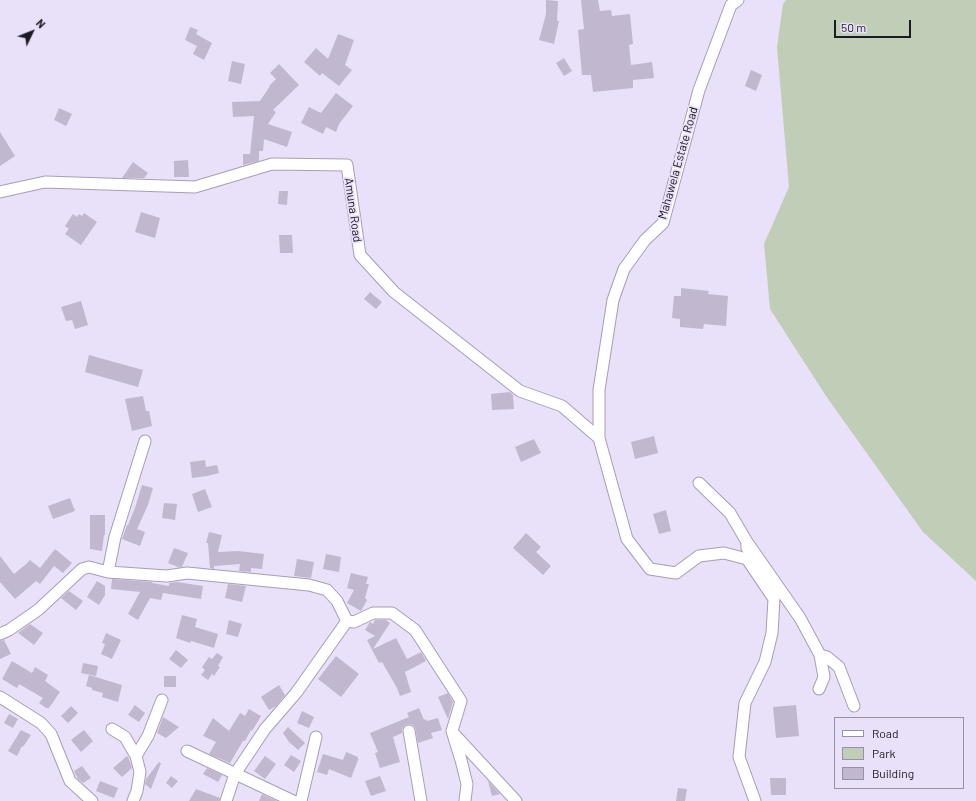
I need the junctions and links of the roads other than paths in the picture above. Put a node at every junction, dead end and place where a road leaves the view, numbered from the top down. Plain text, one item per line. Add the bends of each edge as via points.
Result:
1 (738, 0) edge
2 (0, 192) edge
3 (599, 438) junction
4 (145, 441) dead end
5 (699, 483) dead end
6 (747, 542) junction
7 (747, 559) junction
8 (108, 572) junction
9 (346, 621) junction
10 (0, 634) edge
11 (820, 655) junction
12 (818, 689) dead end
13 (0, 697) edge
14 (162, 700) dead end
15 (854, 706) dead end
16 (112, 729) dead end
17 (409, 731) dead end
18 (452, 731) junction
19 (316, 737) dead end
20 (187, 751) dead end
21 (136, 756) junction
22 (235, 774) junction
23 (92, 801) edge
24 (133, 801) edge
25 (226, 801) edge
26 (293, 801) edge
27 (301, 801) edge
28 (421, 801) edge
29 (465, 801) edge
30 (516, 801) edge
31 (755, 801) edge

1 - 3 street, Mahawela Estate Road via 731,4 698,90 663,223 624,269 613,300 599,390
2 - 3 street, Amuna Road via 45,182 195,187 272,164 347,165 360,255 394,292 520,391 562,406
3 - 7 street, Mahawela Estate Road via 627,539 650,569 676,573 699,556 724,553
4 - 8 street via 115,537
5 - 6 street via 730,513
6 - 7 street
6 - 11 street via 800,618
7 - 31 street via 774,599 772,633 765,662 745,703 739,757
8 - 9 street via 167,576 187,573 309,585 326,590 337,602
8 - 10 street via 89,567 82,569 38,610
9 - 18 street via 354,622 373,613 392,613 415,630 461,701
9 - 22 street via 296,693 265,729
11 - 12 street via 824,677
11 - 15 street via 828,657 839,667
13 - 23 street via 41,723 52,734 70,781
14 - 21 street via 148,736
16 - 21 street via 125,737
17 - 28 street
18 - 29 street via 467,784
18 - 30 street
19 - 27 street
20 - 22 street
21 - 24 street via 140,772
22 - 25 street
22 - 26 street

